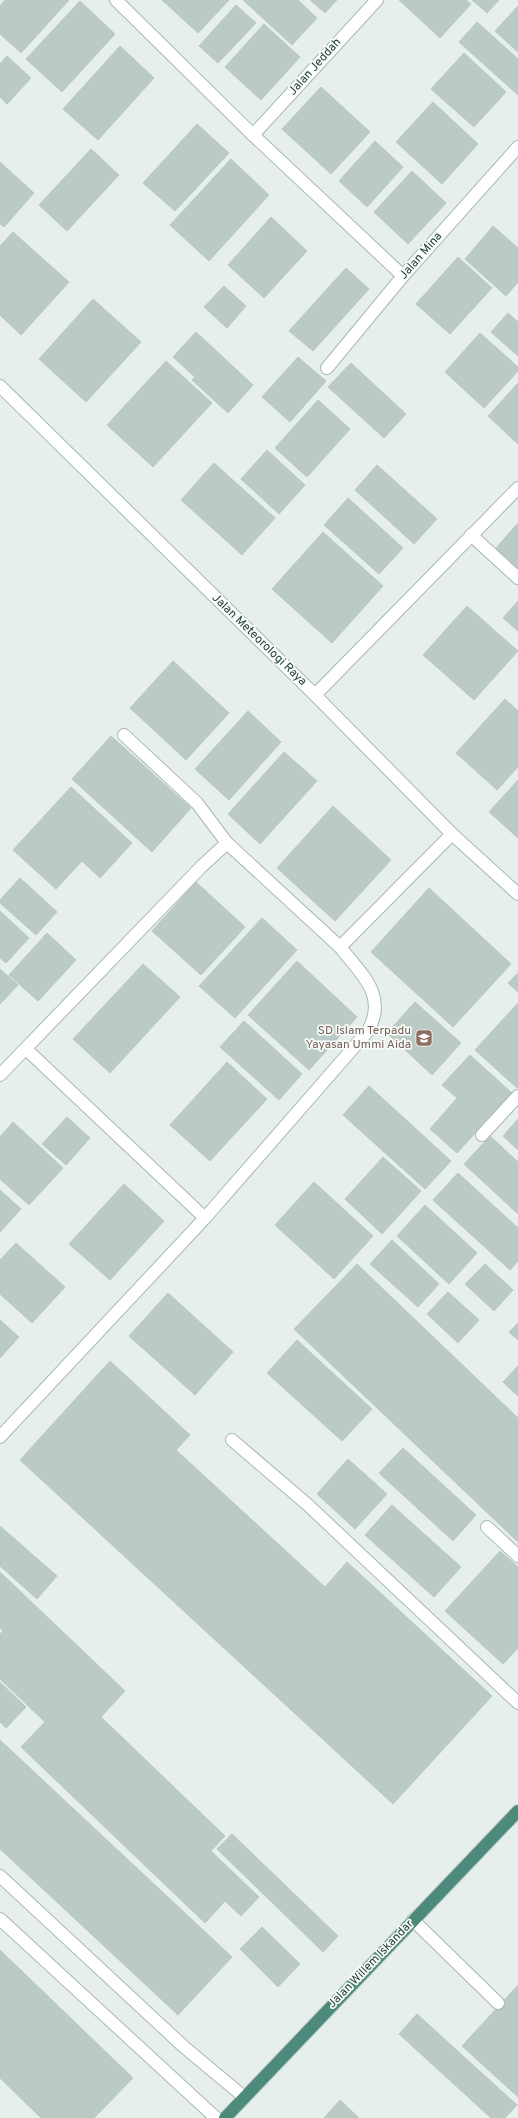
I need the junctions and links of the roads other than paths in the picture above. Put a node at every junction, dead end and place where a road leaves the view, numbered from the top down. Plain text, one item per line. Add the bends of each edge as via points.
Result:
1 (116, 0) edge
2 (377, 0) edge
3 (253, 135) junction
4 (518, 147) edge
5 (403, 276) junction
6 (327, 368) dead end
7 (0, 386) edge
8 (518, 488) edge
9 (471, 535) junction
10 (518, 578) edge
11 (315, 694) junction
12 (124, 735) dead end
13 (452, 834) junction
14 (226, 843) junction
15 (518, 894) edge
16 (340, 947) junction
17 (26, 1049) junction
18 (0, 1075) edge
19 (518, 1096) edge
20 (482, 1134) dead end
21 (205, 1218) junction
22 (0, 1436) edge
23 (232, 1440) dead end
24 (488, 1527) dead end
25 (518, 1556) edge
26 (518, 1703) edge
27 (518, 1811) edge
28 (0, 1876) edge
29 (0, 1919) edge
30 (414, 1920) junction
31 (498, 2003) dead end
32 (244, 2098) junction
33 (216, 2118) edge
34 (225, 2118) edge

1 - 3 street
2 - 3 street, Jalan Jeddah
3 - 5 street
4 - 5 street, Jalan Mina
5 - 6 street, Jalan Mina
7 - 11 street, Jalan Meteorologi Raya
8 - 9 street
9 - 10 street
9 - 11 street
11 - 13 street, Jalan Meteorologi Raya
12 - 14 street via 197,803
13 - 15 street, Jalan Meteorologi Raya
13 - 16 street
14 - 16 street
14 - 17 street
16 - 21 street via 372,988 375,1019 368,1031
17 - 18 street
17 - 21 street
19 - 20 street
21 - 22 street
23 - 26 street via 308,1505
24 - 25 street
27 - 30 highway, Jalan Willem Iskandar
28 - 32 street via 183,2046
29 - 33 street
30 - 31 street
30 - 32 highway, Jalan Willem Iskandar
32 - 34 highway, Jalan Willem Iskandar

